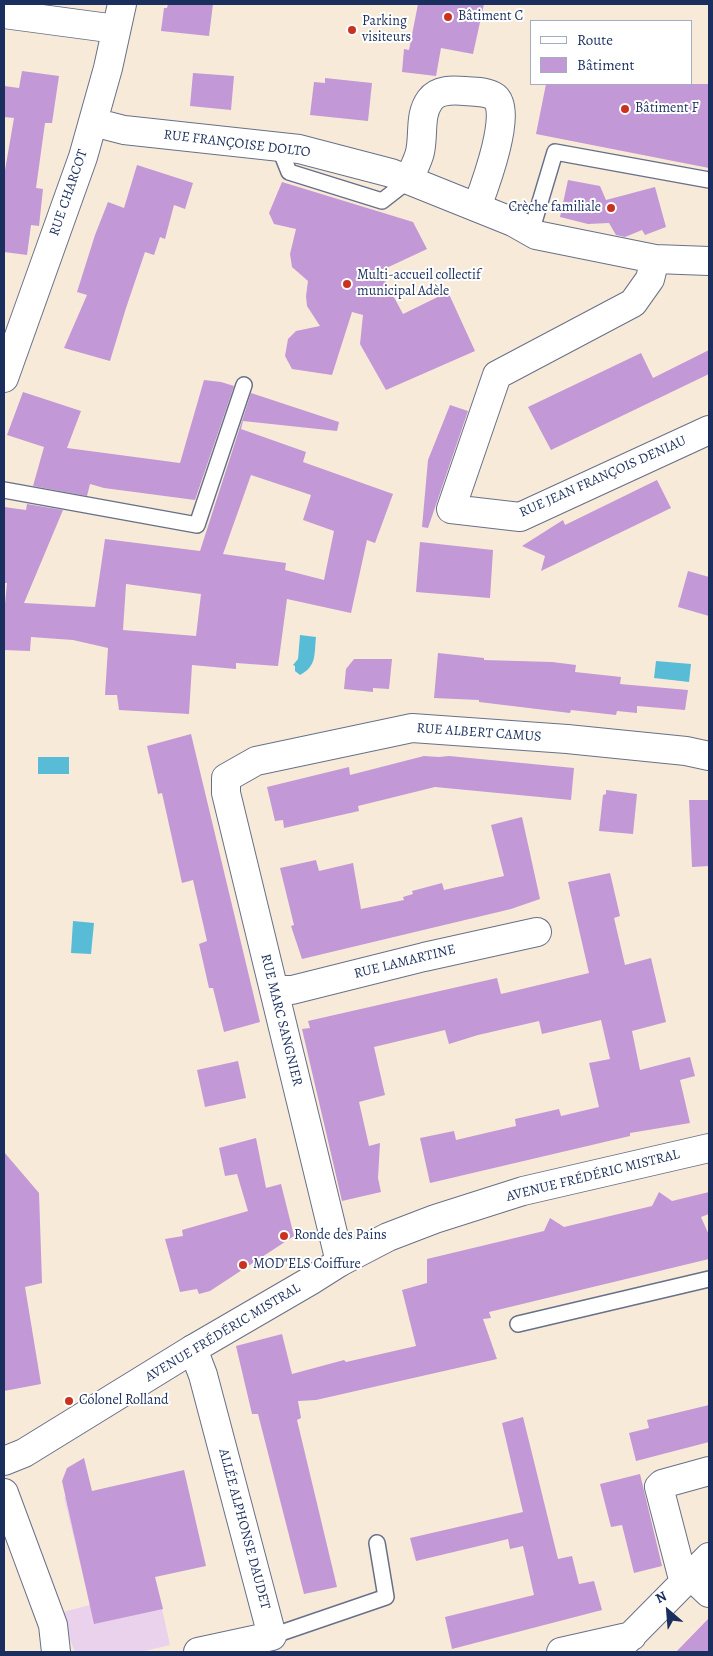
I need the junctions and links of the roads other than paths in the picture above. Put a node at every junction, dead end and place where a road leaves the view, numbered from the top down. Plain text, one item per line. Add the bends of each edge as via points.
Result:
1 (4, 14) edge
2 (119, 16) edge
3 (92, 122) junction
4 (409, 180) junction
5 (709, 180) edge
6 (477, 208) junction
7 (531, 232) junction
8 (655, 259) junction
9 (709, 262) edge
10 (4, 378) edge
11 (244, 385) dead end
12 (709, 430) edge
13 (4, 490) edge
14 (709, 756) edge
15 (226, 778) joint
16 (537, 932) dead end
17 (274, 990) junction
18 (709, 1148) edge
19 (340, 1262) junction
20 (709, 1279) edge
21 (518, 1324) dead end
22 (194, 1349) junction
23 (4, 1460) edge
24 (709, 1471) edge
25 (4, 1493) edge
26 (376, 1543) dead end
27 (699, 1577) edge
28 (272, 1636) junction
29 (624, 1644) edge
30 (56, 1652) edge
31 (198, 1652) edge
32 (561, 1652) edge

1 - 2 street
2 - 3 street, RUE CHARCOT
3 - 4 street, RUE FRANÇOISE DOLTO via 124,130 299,149
3 - 10 street, RUE CHARCOT via 83,157
4 - 6 street, RUE FRANÇOISE DOLTO
4 - 6 street via 420,152 424,108 432,97 445,90 484,92 496,98 501,108 500,128
5 - 7 lane via 555,152
6 - 7 street, RUE FRANÇOISE DOLTO
7 - 8 street, RUE FRANÇOISE DOLTO
8 - 9 street, RUE FRANÇOISE DOLTO
8 - 12 street, RUE JEAN FRANÇOIS DENIAU via 650,279 633,303 497,375 452,509 520,517
11 - 13 lane via 197,525
14 - 15 street, RUE ALBERT CAMUS via 577,740 412,728 256,761
15 - 17 street, RUE MARC SANGNIER via 226,793
16 - 17 street, RUE LAMARTINE via 292,990
17 - 19 street, RUE MARC SANGNIER
18 - 19 street, AVENUE FRÉDÉRIC MISTRAL via 523,1191 435,1219
19 - 22 street, AVENUE FRÉDÉRIC MISTRAL
20 - 21 lane
22 - 23 street, AVENUE FRÉDÉRIC MISTRAL via 24,1454
22 - 28 street, ALLÉE ALPHONSE DAUDET
24 - 27 street via 659,1487
25 - 30 street via 53,1626
26 - 28 lane via 386,1597
27 - 29 street
28 - 31 street
29 - 32 street

